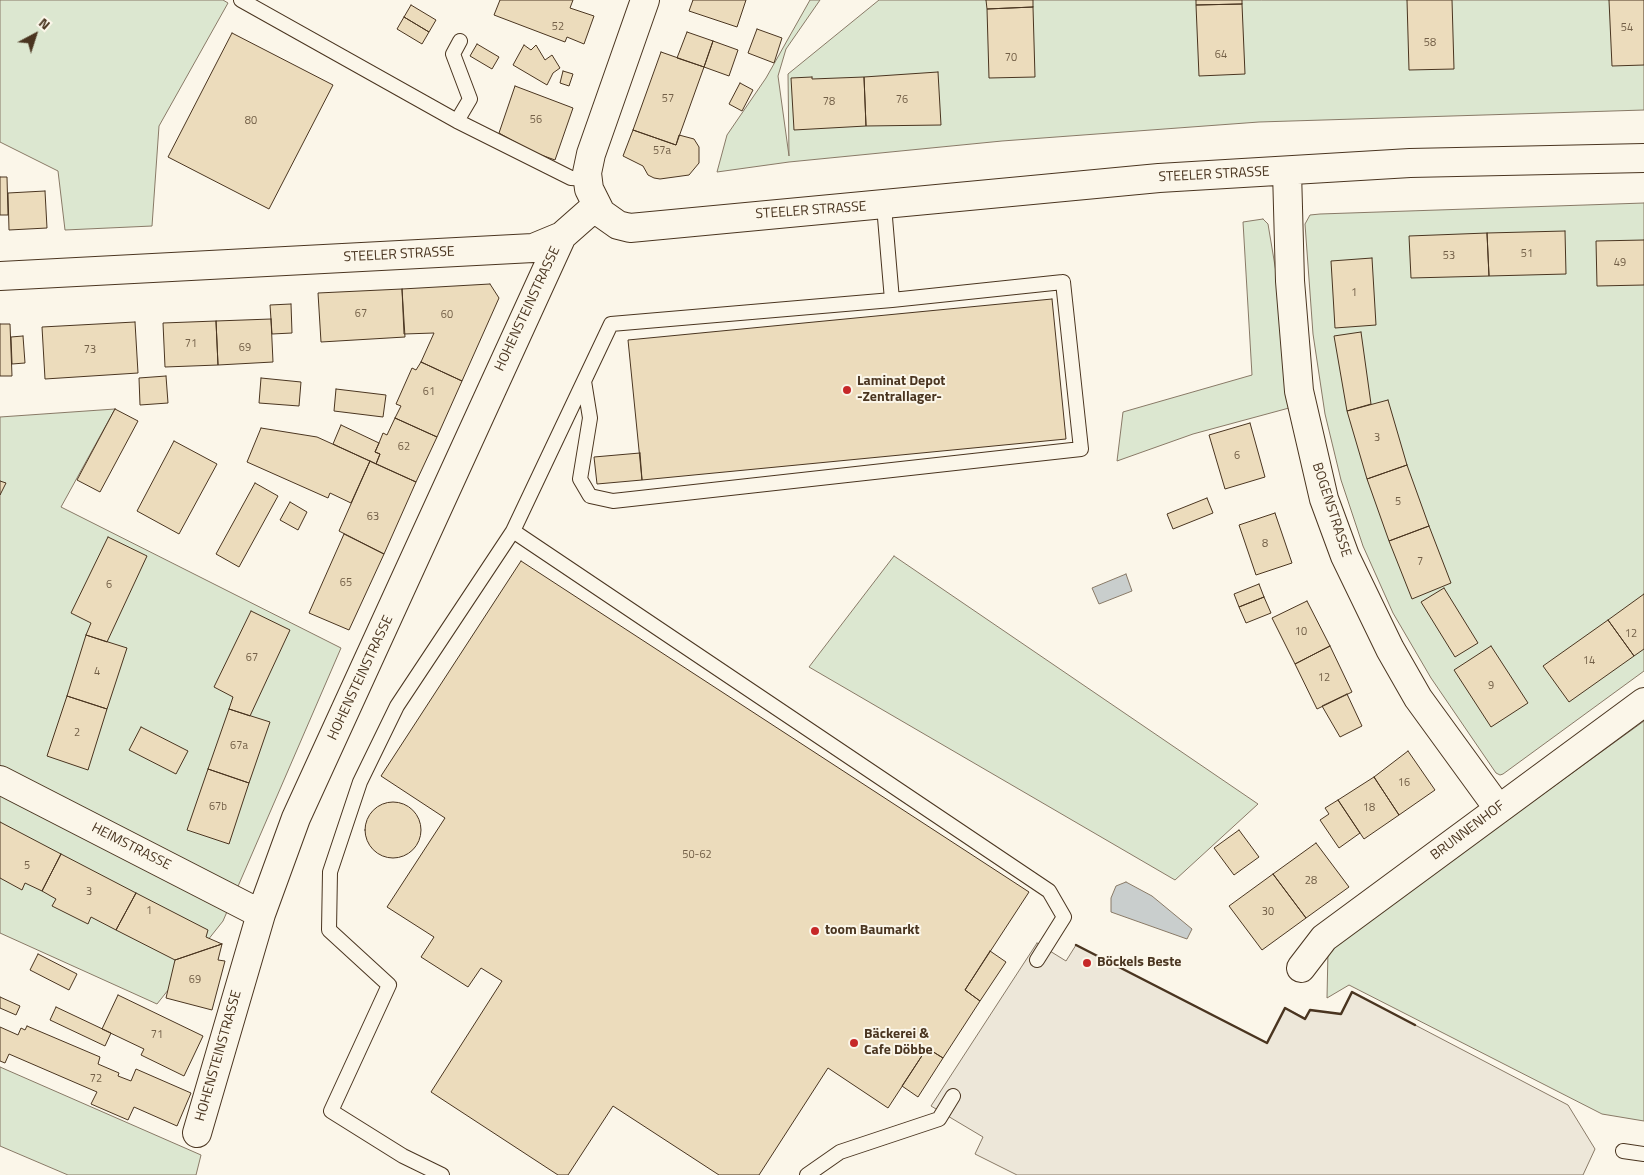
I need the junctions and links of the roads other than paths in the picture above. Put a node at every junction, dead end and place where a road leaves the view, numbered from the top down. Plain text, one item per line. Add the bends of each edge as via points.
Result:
1 (241, 0) edge
2 (645, 0) edge
3 (460, 41) dead end
4 (457, 121) junction
5 (1644, 158) edge
6 (1287, 171) junction
7 (588, 179) junction
8 (596, 206) junction
9 (884, 206) junction
10 (562, 236) junction
11 (0, 276) edge
12 (892, 300) junction
13 (584, 380) junction
14 (513, 532) junction
15 (1644, 702) edge
16 (0, 780) edge
17 (1498, 808) junction
18 (261, 914) junction
19 (1037, 960) dead end
20 (1302, 968) dead end
21 (953, 1096) dead end
22 (196, 1133) dead end
23 (1623, 1151) dead end
24 (1644, 1154) edge
25 (442, 1175) edge
26 (807, 1175) edge

1 - 4 lane
2 - 7 street via 591,154
3 - 4 lane via 453,54 470,99
4 - 7 lane via 571,178
5 - 6 street, STEELER STRASSE via 1410,163
6 - 9 street, STEELER STRASSE via 1150,178
6 - 17 street, BOGENSTRASSE via 1290,281 1299,391 1324,499 1345,556 1390,649 1418,698
7 - 8 street via 588,189
8 - 9 street, STEELER STRASSE via 618,225 630,228
8 - 10 street, STEELER STRASSE
9 - 12 lane
10 - 11 street, STEELER STRASSE via 533,248
10 - 18 street, HOHENSTEINSTRASSE via 296,818
12 - 13 lane via 611,324
12 - 13 lane via 1063,282 1081,449 613,501 590,496 580,479 590,418
13 - 14 lane
14 - 19 lane via 1049,892 1064,917
14 - 25 lane via 397,706 360,782 330,872 329,930 389,985 331,1110 404,1156
15 - 17 street, BRUNNENHOF
16 - 18 street, HEIMSTRASSE
17 - 20 street, BRUNNENHOF via 1324,938
18 - 22 street, HOHENSTEINSTRASSE
21 - 26 lane via 939,1119 840,1152
23 - 24 lane

